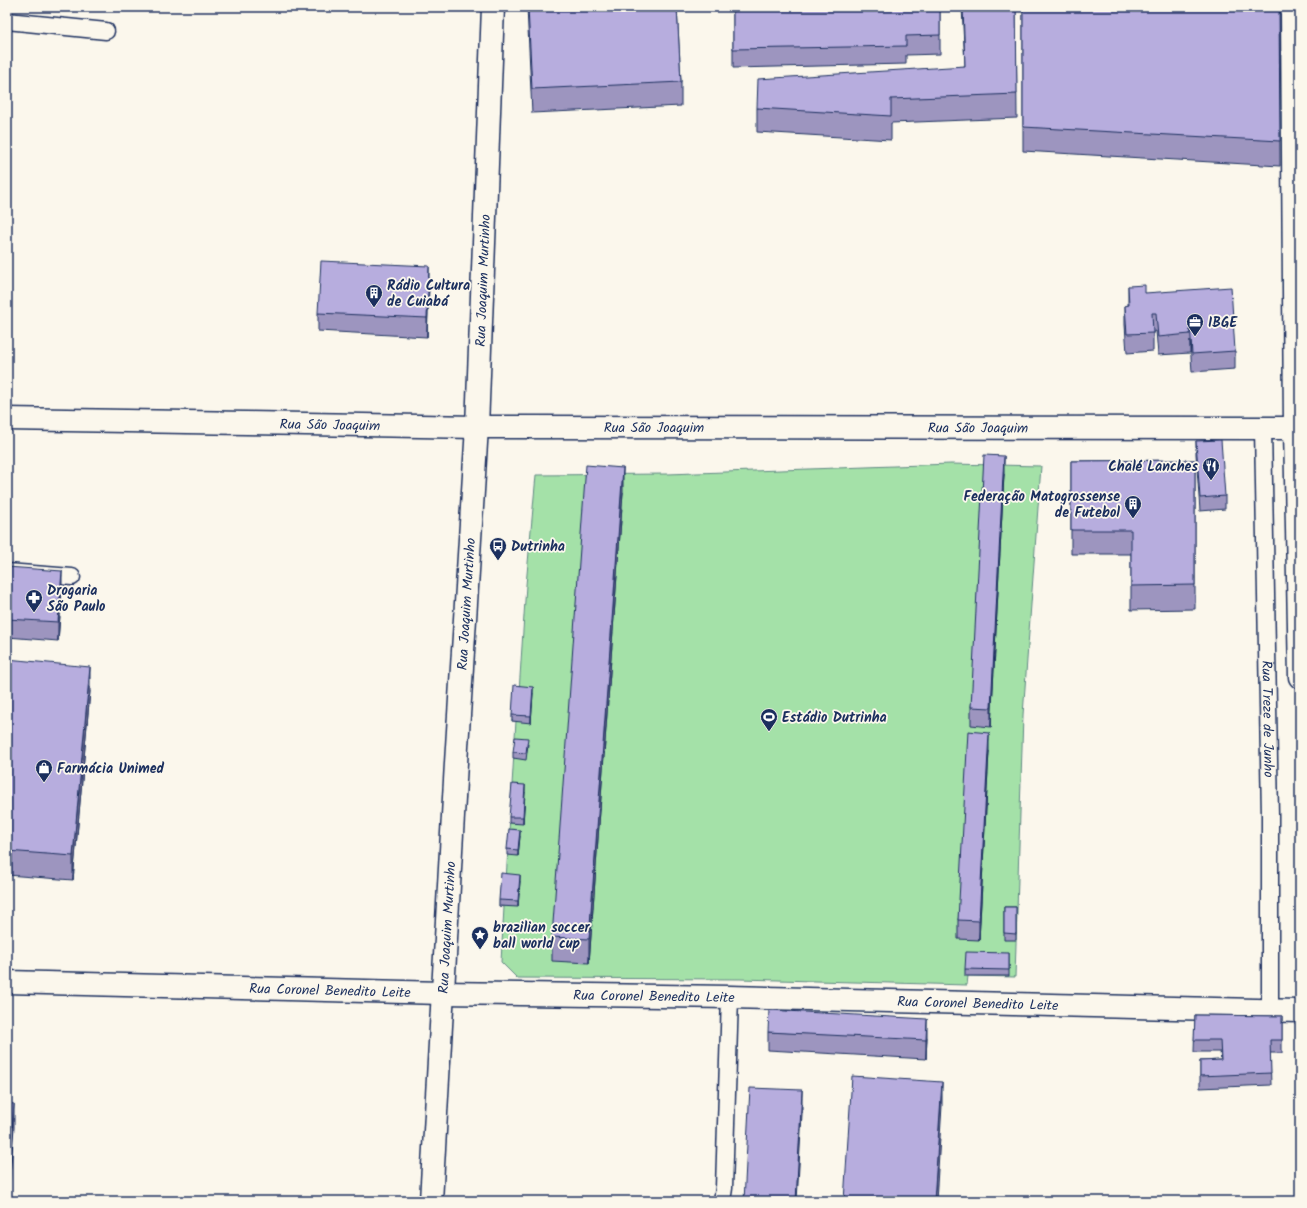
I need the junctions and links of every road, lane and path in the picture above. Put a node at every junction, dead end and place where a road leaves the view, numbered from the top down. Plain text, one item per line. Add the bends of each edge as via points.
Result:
1 (493, 7) edge
2 (1292, 7) edge
3 (7, 21) edge
4 (106, 31) dead end
5 (1296, 118) edge
6 (7, 419) edge
7 (477, 427) junction
8 (1263, 428) junction
9 (1298, 428) edge
10 (7, 572) edge
11 (72, 577) dead end
12 (1300, 677) edge
13 (7, 982) edge
14 (442, 993) junction
15 (730, 996) junction
16 (1270, 1010) junction
17 (1300, 1011) edge
18 (431, 1201) edge
19 (722, 1201) edge

1 - 7 street, Rua Joaquim Murtinho
2 - 5 street
3 - 4 lane
5 - 9 street
6 - 7 street, Rua São Joaquim
7 - 8 street, Rua São Joaquim
7 - 14 street, Rua Joaquim Murtinho
8 - 9 street, Rua São Joaquim
8 - 16 lane, Rua Treze de Junho
9 - 12 street
10 - 11 lane
13 - 14 street, Rua Coronel Benedito Leite
14 - 15 street, Rua Coronel Benedito Leite
14 - 18 street, Rua Joaquim Murtinho
15 - 16 street, Rua Coronel Benedito Leite
15 - 19 lane
16 - 17 street, Rua Coronel Benedito Leite

